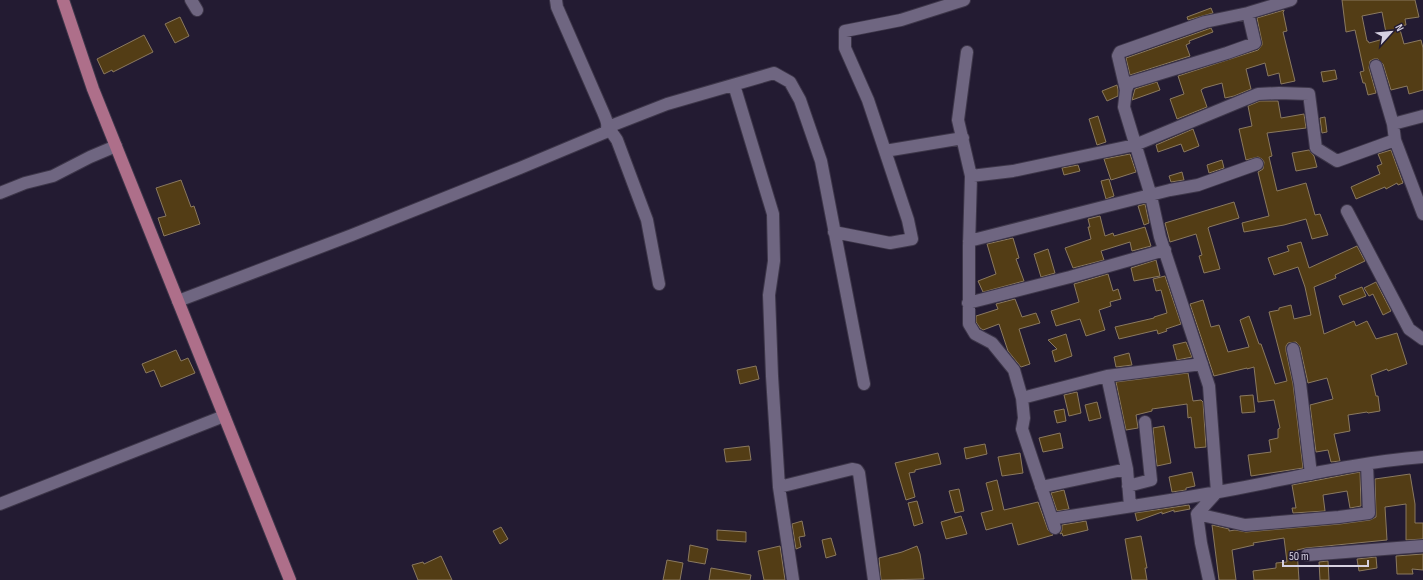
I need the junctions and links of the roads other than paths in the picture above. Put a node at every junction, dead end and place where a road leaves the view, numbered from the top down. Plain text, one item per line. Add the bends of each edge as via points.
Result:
1 (63, 0) edge
2 (556, 0) edge
3 (964, 0) edge
4 (1291, 0) edge
5 (1248, 13) junction
6 (967, 52) dead end
7 (1376, 66) dead end
8 (734, 85) junction
9 (1126, 90) junction
10 (1423, 116) edge
11 (1393, 124) junction
12 (608, 128) junction
13 (962, 138) junction
14 (1395, 140) junction
15 (1135, 145) junction
16 (116, 146) junction
17 (885, 150) junction
18 (1256, 164) dead end
19 (971, 176) junction
20 (0, 193) edge
21 (1151, 196) junction
22 (1347, 211) dead end
23 (1423, 214) edge
24 (834, 232) junction
25 (969, 241) junction
26 (1165, 250) junction
27 (659, 284) dead end
28 (178, 301) junction
29 (968, 303) junction
30 (1423, 339) edge
31 (1293, 349) dead end
32 (1202, 364) junction
33 (1107, 376) junction
34 (864, 384) dead end
35 (1022, 398) junction
36 (224, 416) junction
37 (1145, 422) dead end
38 (1423, 457) edge
39 (1367, 465) junction
40 (1126, 469) junction
41 (1311, 474) junction
42 (1128, 486) junction
43 (779, 487) junction
44 (1042, 487) junction
45 (1217, 492) junction
46 (0, 504) edge
47 (1130, 506) junction
48 (1197, 514) junction
49 (1423, 546) edge
50 (1307, 555) dead end
51 (290, 580) edge
52 (793, 580) edge
53 (874, 580) edge
54 (1209, 580) edge

1 - 16 main road via 93,89
2 - 12 street
3 - 17 street via 901,20 845,31 845,48 868,100
4 - 5 street
5 - 9 street via 1255,43 1130,83
5 - 9 street via 1205,22 1120,52 1118,60
6 - 13 street via 958,120
7 - 11 street
8 - 12 street via 667,104
8 - 24 street via 774,73 790,82 800,100 821,161
8 - 43 street via 773,214 774,261 769,295
9 - 15 street via 1124,107
10 - 11 street
11 - 14 street
12 - 27 street via 617,140 647,220
12 - 28 street via 603,134 526,165
13 - 17 street
13 - 19 street
14 - 15 street via 1337,161 1316,148 1309,94 1279,92 1258,94
14 - 23 street
15 - 19 street via 1013,171
15 - 21 street
16 - 20 street via 53,176
16 - 28 main road
17 - 24 street via 912,239 890,243
18 - 21 street via 1198,185
19 - 25 street
21 - 25 street
21 - 26 street
22 - 30 street via 1409,329
24 - 34 street
25 - 29 street
26 - 29 street
26 - 32 street
28 - 36 main road
29 - 35 street via 969,324 975,334 992,343 1014,370
31 - 41 street via 1300,383
32 - 33 street
32 - 45 street via 1209,386
33 - 35 street
33 - 40 street
35 - 44 street via 1022,429
36 - 46 street
36 - 51 main road
37 - 42 street via 1151,480
38 - 39 street
39 - 41 street
39 - 48 street via 1369,513 1245,525
40 - 42 street
40 - 44 street
41 - 45 street
42 - 47 street
43 - 52 street
43 - 53 street via 852,469 857,470
44 - 47 street via 1054,524
45 - 47 street
45 - 48 street
48 - 54 street
49 - 50 street

